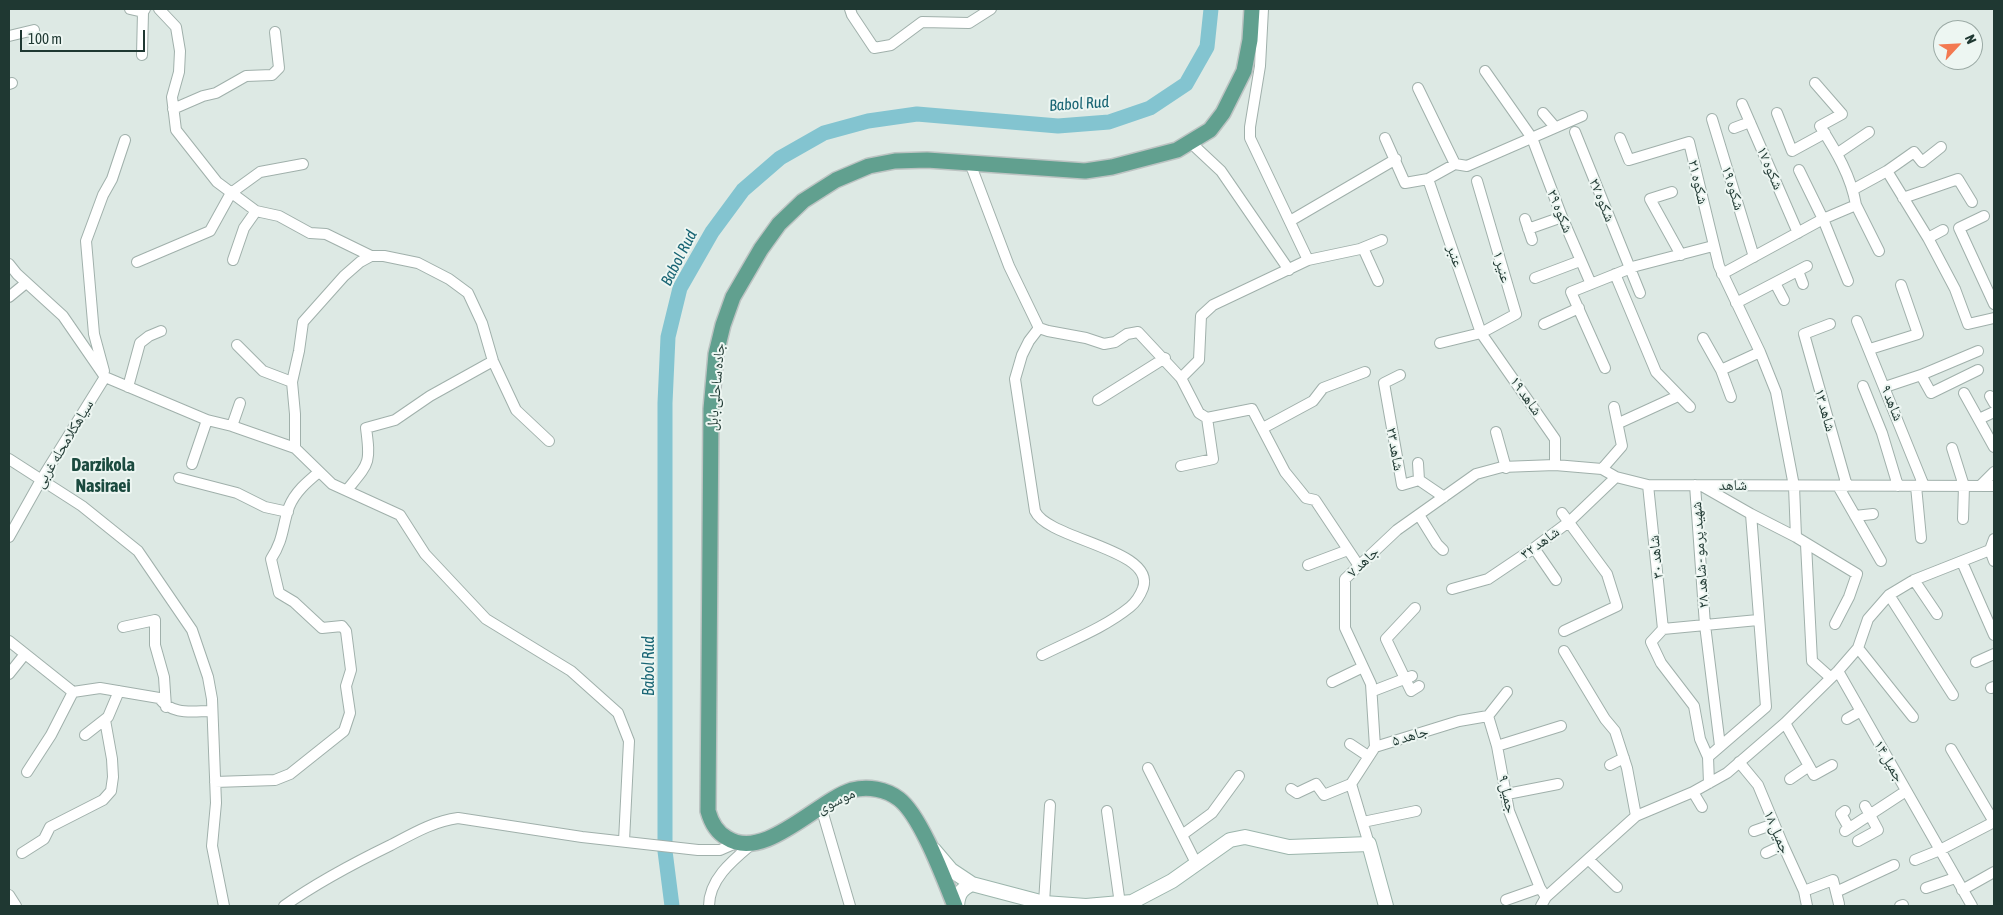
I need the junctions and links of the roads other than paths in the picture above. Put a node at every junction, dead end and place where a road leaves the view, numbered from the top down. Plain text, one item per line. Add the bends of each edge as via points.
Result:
1 (130, 9) edge
2 (159, 9) edge
3 (850, 9) edge
4 (991, 9) edge
5 (1252, 9) edge
6 (1263, 9) edge
7 (144, 11) edge
8 (34, 30) dead end
9 (275, 32) dead end
10 (9, 36) edge
11 (142, 55) dead end
12 (1485, 71) dead end
13 (1815, 83) dead end
14 (1418, 88) dead end
15 (1742, 104) dead end
16 (173, 109) junction
17 (1544, 113) dead end
18 (1777, 113) dead end
19 (1582, 116) dead end
20 (1712, 119) dead end
21 (1750, 122) junction
22 (1555, 127) junction
23 (1734, 128) dead end
24 (1575, 132) dead end
25 (1869, 132) dead end
26 (1825, 133) junction
27 (1385, 138) dead end
28 (1532, 138) junction
29 (1620, 138) dead end
30 (125, 140) dead end
31 (1190, 142) junction
32 (1940, 147) dead end
33 (1838, 153) junction
34 (1396, 159) junction
35 (970, 163) junction
36 (303, 164) dead end
37 (1455, 164) junction
38 (1800, 170) dead end
39 (1887, 171) junction
40 (1428, 179) junction
41 (1477, 181) dead end
42 (1854, 189) junction
43 (1672, 192) dead end
44 (231, 193) junction
45 (1903, 198) junction
46 (1972, 202) dead end
47 (1856, 205) junction
48 (256, 211) junction
49 (1984, 216) dead end
50 (1562, 217) junction
51 (1823, 219) junction
52 (1290, 221) junction
53 (1943, 230) dead end
54 (1798, 233) junction
55 (1928, 238) junction
56 (1382, 240) dead end
57 (1532, 240) dead end
58 (1713, 246) junction
59 (1363, 248) junction
60 (1879, 250) dead end
61 (1681, 254) junction
62 (372, 256) junction
63 (1754, 257) junction
64 (233, 260) dead end
65 (1308, 260) junction
66 (1580, 261) junction
67 (137, 262) dead end
68 (9, 264) edge
69 (1633, 267) junction
70 (1289, 270) junction
71 (1615, 274) junction
72 (1722, 274) junction
73 (1535, 278) dead end
74 (1378, 281) dead end
75 (1848, 281) dead end
76 (26, 283) junction
77 (1775, 283) junction
78 (1591, 284) junction
79 (1803, 284) dead end
80 (1900, 285) dead end
81 (1640, 293) dead end
82 (9, 297) edge
83 (1784, 300) dead end
84 (1736, 302) junction
85 (1994, 304) edge
86 (1578, 308) junction
87 (1994, 318) edge
88 (1857, 321) dead end
89 (1544, 324) dead end
90 (1830, 324) dead end
91 (1039, 328) junction
92 (161, 331) dead end
93 (1481, 333) junction
94 (1703, 338) dead end
95 (1440, 342) dead end
96 (237, 345) dead end
97 (1870, 349) junction
98 (1978, 351) dead end
99 (1760, 352) junction
100 (1165, 358) junction
101 (493, 361) junction
102 (1606, 368) dead end
103 (1721, 370) junction
104 (1978, 370) dead end
105 (1365, 372) dead end
106 (1400, 375) dead end
107 (1921, 375) junction
108 (105, 377) junction
109 (1181, 378) junction
110 (292, 382) junction
111 (1863, 386) dead end
112 (128, 387) junction
113 (1885, 387) junction
114 (1964, 393) dead end
115 (1678, 396) junction
116 (1731, 397) dead end
117 (1098, 400) dead end
118 (240, 402) dead end
119 (1614, 407) dead end
120 (1690, 407) dead end
121 (1994, 412) edge
122 (1207, 418) junction
123 (1979, 419) junction
124 (207, 420) junction
125 (1619, 423) junction
126 (232, 426) junction
127 (1263, 428) junction
128 (1496, 432) dead end
129 (549, 442) dead end
130 (1994, 446) edge
131 (295, 448) junction
132 (1952, 448) dead end
133 (9, 459) edge
134 (1418, 463) dead end
135 (192, 464) dead end
136 (1555, 465) junction
137 (1181, 466) dead end
138 (1506, 468) junction
139 (1602, 469) junction
140 (320, 472) junction
141 (1994, 472) edge
142 (1476, 474) joint
143 (1616, 477) junction
144 (179, 478) dead end
145 (41, 480) junction
146 (1420, 480) junction
147 (1648, 485) junction
148 (1698, 485) junction
149 (1794, 486) junction
150 (1843, 486) junction
151 (1898, 486) junction
152 (1920, 486) junction
153 (1964, 486) junction
154 (1980, 486) junction
155 (1994, 486) edge
156 (347, 490) junction
157 (1444, 497) junction
158 (288, 512) junction
159 (1751, 514) junction
160 (1873, 514) dead end
161 (1419, 515) junction
162 (1855, 516) junction
163 (1566, 517) junction
164 (1963, 519) dead end
165 (1796, 536) junction
166 (9, 537) edge
167 (1921, 538) dead end
168 (1994, 539) edge
169 (1806, 544) junction
170 (1534, 548) junction
171 (1348, 550) junction
172 (1443, 550) dead end
173 (1990, 550) junction
174 (1881, 560) dead end
175 (1994, 561) edge
176 (1962, 562) junction
177 (1308, 565) dead end
178 (1358, 566) junction
179 (1556, 580) dead end
180 (1914, 580) junction
181 (1452, 589) dead end
182 (1890, 595) junction
183 (1415, 608) dead end
184 (1937, 614) dead end
185 (1758, 620) junction
186 (1835, 624) dead end
187 (1705, 625) junction
188 (123, 627) dead end
189 (1663, 629) junction
190 (1564, 631) dead end
191 (1994, 635) edge
192 (9, 641) edge
193 (1858, 648) junction
194 (1564, 651) dead end
195 (25, 654) junction
196 (1994, 654) edge
197 (1042, 655) dead end
198 (1976, 662) dead end
199 (1363, 667) junction
200 (9, 674) edge
201 (1835, 674) junction
202 (1409, 677) junction
203 (1332, 682) dead end
204 (1419, 686) dead end
205 (119, 691) junction
206 (1373, 691) junction
207 (73, 692) junction
208 (1507, 692) dead end
209 (1953, 695) dead end
210 (166, 707) junction
211 (212, 711) junction
212 (1861, 711) junction
213 (1488, 716) junction
214 (1913, 717) dead end
215 (1847, 719) dead end
216 (104, 720) junction
217 (1785, 723) junction
218 (1561, 726) dead end
219 (85, 735) dead end
220 (1350, 744) dead end
221 (1497, 746) junction
222 (1720, 746) junction
223 (1375, 747) junction
224 (1951, 749) dead end
225 (1368, 756) junction
226 (1708, 757) junction
227 (1624, 758) junction
228 (1740, 762) junction
229 (1610, 765) dead end
230 (1832, 765) dead end
231 (1809, 766) junction
232 (1148, 768) dead end
233 (27, 772) dead end
234 (1239, 776) dead end
235 (1790, 779) dead end
236 (215, 782) junction
237 (1709, 783) junction
238 (1351, 784) junction
239 (1558, 784) dead end
240 (1291, 789) dead end
241 (1906, 791) junction
242 (1693, 792) junction
243 (1507, 794) junction
244 (1050, 805) dead end
245 (821, 807) junction
246 (1702, 807) dead end
247 (1845, 810) dead end
248 (1868, 810) junction
249 (1106, 811) dead end
250 (1416, 811) dead end
251 (1636, 816) junction
252 (1363, 822) junction
253 (1994, 822) edge
254 (1774, 824) junction
255 (1754, 831) dead end
256 (1182, 835) junction
257 (925, 837) junction
258 (624, 841) junction
259 (1858, 841) dead end
260 (736, 843) junction
261 (752, 844) junction
262 (1369, 844) junction
263 (1782, 846) junction
264 (1940, 850) junction
265 (1766, 852) dead end
266 (22, 854) dead end
267 (1589, 860) junction
268 (1915, 860) dead end
269 (1196, 863) junction
270 (1894, 866) dead end
271 (1994, 872) edge
272 (1956, 878) junction
273 (972, 884) junction
274 (1617, 887) dead end
275 (1926, 888) dead end
276 (1962, 890) junction
277 (1804, 891) junction
278 (1836, 892) junction
279 (9, 895) edge
280 (1542, 897) edge
281 (1506, 900) dead end
282 (1044, 903) junction
283 (1120, 904) junction
284 (1839, 904) dead end
285 (16, 906) edge
286 (224, 906) edge
287 (284, 906) edge
288 (709, 906) edge
289 (850, 906) edge
290 (956, 906) edge
291 (1086, 906) edge
292 (1386, 906) edge
293 (1807, 906) edge
294 (1972, 906) edge

1 - 7 street
2 - 16 street via 176,27 180,51
3 - 4 street via 874,48 891,45 922,22 969,23
5 - 31 main road, جاده ساحلی بابل via 1244,71 1223,113 1210,130
6 - 52 street via 1260,66 1250,138
7 - 11 street
8 - 10 street
9 - 16 street via 279,68 272,75 246,76 216,93
12 - 28 street, شکوه ۲۹
13 - 26 street via 1842,114 1820,126
14 - 37 street
15 - 21 street, شکوه ۱۷
16 - 44 street via 176,130 217,182
17 - 22 street
18 - 26 street via 1792,151
19 - 22 street
20 - 63 street, شکوه ۱۹
21 - 23 street
21 - 54 street, شکوه ۱۷
22 - 28 street
24 - 69 street, شکوه ۲۷
25 - 33 street
26 - 33 street
27 - 34 street
28 - 37 street via 1467,166
28 - 50 street, شکوه ۲۹
29 - 58 street, شکوه ۲۱ via 1629,160 1689,142
30 - 108 street via 86,241 94,334
31 - 35 main road, جاده ساحلی بابل via 1177,150 1112,167 1084,170
31 - 70 street via 1221,171
32 - 39 street via 1922,162 1914,152
33 - 42 street
34 - 40 street via 1405,183
34 - 52 street
35 - 91 street via 1009,266
35 - 260 main road, جاده ساحلی بابل via 895,160 869,166 828,185 779,224 733,297 723,325 716,354 711,409 708,811 718,831
36 - 44 street via 260,172
37 - 40 street
38 - 51 street
39 - 42 street
39 - 45 street
40 - 93 street, عنبر
41 - 93 street, عنیر ۱ via 1516,314
42 - 47 street
43 - 61 street via 1650,199
44 - 48 street
44 - 67 street via 210,231
45 - 46 street via 1958,179
45 - 55 street
47 - 51 street
47 - 60 street
48 - 62 street via 279,216 310,233 326,234
48 - 64 street via 244,228
49 - 85 street via 1959,228
50 - 57 street via 1527,224
50 - 66 street, شکوه ۲۹
51 - 54 street
51 - 75 street
52 - 65 street
53 - 55 street
54 - 63 street
55 - 87 street via 1955,289 1968,324
56 - 59 street
58 - 61 street
58 - 72 street
59 - 65 street
59 - 74 street
61 - 69 street
62 - 101 street via 418,263 449,278 468,293 482,323
62 - 110 street via 344,276 304,322
63 - 72 street
65 - 70 street
66 - 73 street
66 - 78 street, شکوه ۲۹
68 - 76 street
69 - 71 street
69 - 81 street, شکوه ۲۷
70 - 109 street via 1213,305 1201,316 1199,360
71 - 78 street
71 - 115 street via 1656,372
72 - 84 street
76 - 82 street
76 - 108 street via 62,316
77 - 79 street via 1803,269
77 - 83 street
77 - 84 street
78 - 86 street via 1571,292
80 - 97 street via 1918,334
84 - 99 street
86 - 89 street
86 - 102 street
88 - 97 street, شاهد ۹
90 - 150 street, شاهد ۱۳ via 1818,324 1804,334
91 - 100 street via 1104,344 1138,332
91 - 197 street via 1022,355 1015,380 1034,511 1049,525 1132,562 1141,571 1144,584 1137,600 1113,619
92 - 112 street via 140,343
93 - 95 street
93 - 136 street, شاهد ۱۹ via 1556,439
94 - 103 street
96 - 110 street via 263,371
97 - 113 street, شاهد ۹
98 - 107 street
99 - 103 street
99 - 149 street via 1776,392
100 - 109 street
100 - 117 street
101 - 129 street via 516,410
101 - 156 street via 394,420 366,428 369,451 366,467
103 - 116 street
104 - 107 street via 1931,393
105 - 127 street via 1324,388 1313,401
106 - 146 street, شاهد ۲۳ via 1384,384 1402,485
107 - 113 street
108 - 112 street
108 - 145 street, سیاهکلامحله غربی
109 - 122 street via 1199,413
110 - 131 street
111 - 151 street
112 - 124 street
113 - 152 street, شاهد ۹
114 - 123 street
115 - 120 street
115 - 125 street
118 - 126 street
119 - 125 street
121 - 123 street
122 - 127 street via 1252,409
122 - 137 street via 1213,459
123 - 130 street
124 - 126 street
124 - 135 street
125 - 139 street via 1622,446
126 - 131 street
127 - 171 street via 1285,472 1306,498 1315,500
128 - 138 street
131 - 140 street
132 - 153 street
133 - 145 street
134 - 146 street
136 - 138 street, شاهد
136 - 139 street, شاهد
138 - 142 street, شاهد
139 - 143 street, شاهد
140 - 156 street via 332,484
140 - 158 street via 303,485
141 - 154 street
142 - 157 street, جاهد ۷
143 - 147 street, شاهد
143 - 163 street, شاهد ۳۲
144 - 158 street via 237,493 265,507
145 - 166 street, سیاهکلامحله غربی
145 - 211 street via 82,506 138,552 192,630 208,677
146 - 157 street, شاهد ۲۳
147 - 148 street, شاهد
147 - 189 street, شاهد ۳۰
148 - 149 street, شاهد
148 - 159 street
148 - 187 street, شهید پرمو - شاهد ۲۸
149 - 150 street, شاهد
149 - 165 street
150 - 151 street, شاهد
150 - 162 street, شاهد ۱۳
151 - 152 street, شاهد
152 - 153 street, شاهد
152 - 167 street, شاهد ۹
153 - 154 street, شاهد
153 - 164 street
154 - 155 street, شاهد
156 - 258 street via 400,515 426,554 486,619 571,671 618,713 629,741
157 - 161 street, جاهد ۷
158 - 236 street via 279,546 270,558 279,594 294,602 322,628 342,626 346,631 351,670 346,686 350,714 344,731 290,774 275,780
159 - 165 street
159 - 185 street
160 - 162 street
161 - 172 street
161 - 178 street, جاهد ۷ via 1397,530
162 - 174 street, شاهد ۱۳
163 - 170 street, شاهد ۳۲
163 - 190 street via 1607,574 1617,606
165 - 169 street
168 - 173 street
169 - 186 street via 1857,574 1850,597
169 - 201 street, جمیل ۱۴ via 1812,661
170 - 179 street
170 - 181 street, شاهد ۳۲ via 1488,579
171 - 177 street
171 - 178 street
173 - 175 street
173 - 176 street
176 - 180 street
176 - 191 street
178 - 199 street, جاهد ۷ via 1344,579 1345,628
180 - 182 street
180 - 184 street
182 - 193 street via 1868,619
182 - 209 street
183 - 202 street via 1386,639
185 - 187 street
185 - 222 street via 1766,707
187 - 189 street
187 - 222 street, شهید پرمو - شاهد ۲۸
188 - 210 street via 156,620 155,644 164,677
189 - 226 street via 1651,642 1661,663 1694,706 1700,739
192 - 195 street
193 - 201 street
193 - 214 street
194 - 227 street via 1615,730
195 - 200 street
195 - 207 street
196 - 198 street
199 - 203 street
199 - 206 street, جاهد ۷
201 - 212 street, جمیل ۱۴
201 - 217 street
202 - 204 street via 1411,691
202 - 206 street
205 - 207 street via 100,688
205 - 210 street via 159,698
205 - 216 street
206 - 223 street, جاهد ۷
207 - 233 street
208 - 213 street
210 - 211 street
211 - 236 street
212 - 215 street
212 - 241 street, جمیل ۱۴
213 - 221 street, جمیل ۹
213 - 223 street, جاهد ۵ via 1459,721
216 - 219 street
216 - 266 street via 112,759 111,791 104,800 50,828 44,839
217 - 228 street
217 - 231 street
218 - 221 street
220 - 225 street
221 - 243 street, جمیل ۹
222 - 226 street
223 - 225 street, جاهد ۵
224 - 253 street
225 - 238 street, جاهد ۵
226 - 237 street
227 - 229 street
227 - 251 street
228 - 237 street
228 - 254 street, جمیل ۱۸ via 1758,785
230 - 231 street via 1814,775
231 - 235 street
232 - 256 street
234 - 256 street via 1212,813
236 - 286 street via 212,846
237 - 242 street
238 - 240 street via 1324,796 1316,784 1297,793
238 - 252 street
239 - 243 street
241 - 248 street
241 - 264 street, جمیل ۱۴
242 - 246 street
242 - 251 street
243 - 280 street, جمیل ۹ via 1509,811
244 - 282 street
245 - 257 main road, موسوی via 850,791 866,788 883,790 898,797 909,808
245 - 261 main road, موسوی via 768,839
245 - 289 street
247 - 248 street via 1841,814 1847,830
248 - 259 street via 1878,830
249 - 283 street
250 - 252 street
251 - 267 street
252 - 262 street
253 - 264 street
254 - 255 street
254 - 263 street, جمیل ۱۸
256 - 269 street
257 - 273 main road via 952,870
257 - 290 main road, موسوی
258 - 260 street via 698,850 720,850
258 - 287 street via 458,818 445,820 360,860
260 - 261 main road, موسوی
261 - 288 street via 721,874 711,891
262 - 269 main road via 1288,846 1245,837 1230,840
262 - 292 main road
263 - 265 street
263 - 277 street, جمیل ۱۸
264 - 268 street
264 - 272 street, جمیل ۱۴
267 - 274 street
267 - 280 street
269 - 283 main road via 1132,902
270 - 278 street
271 - 276 street
272 - 275 street
272 - 276 street, جمیل ۱۴
273 - 282 main road
273 - 290 main road via 958,895
276 - 294 street, جمیل ۱۴
277 - 278 street via 1833,880
277 - 293 street, جمیل ۱۸
278 - 284 street
279 - 285 street
280 - 281 street
282 - 291 main road
283 - 291 main road

